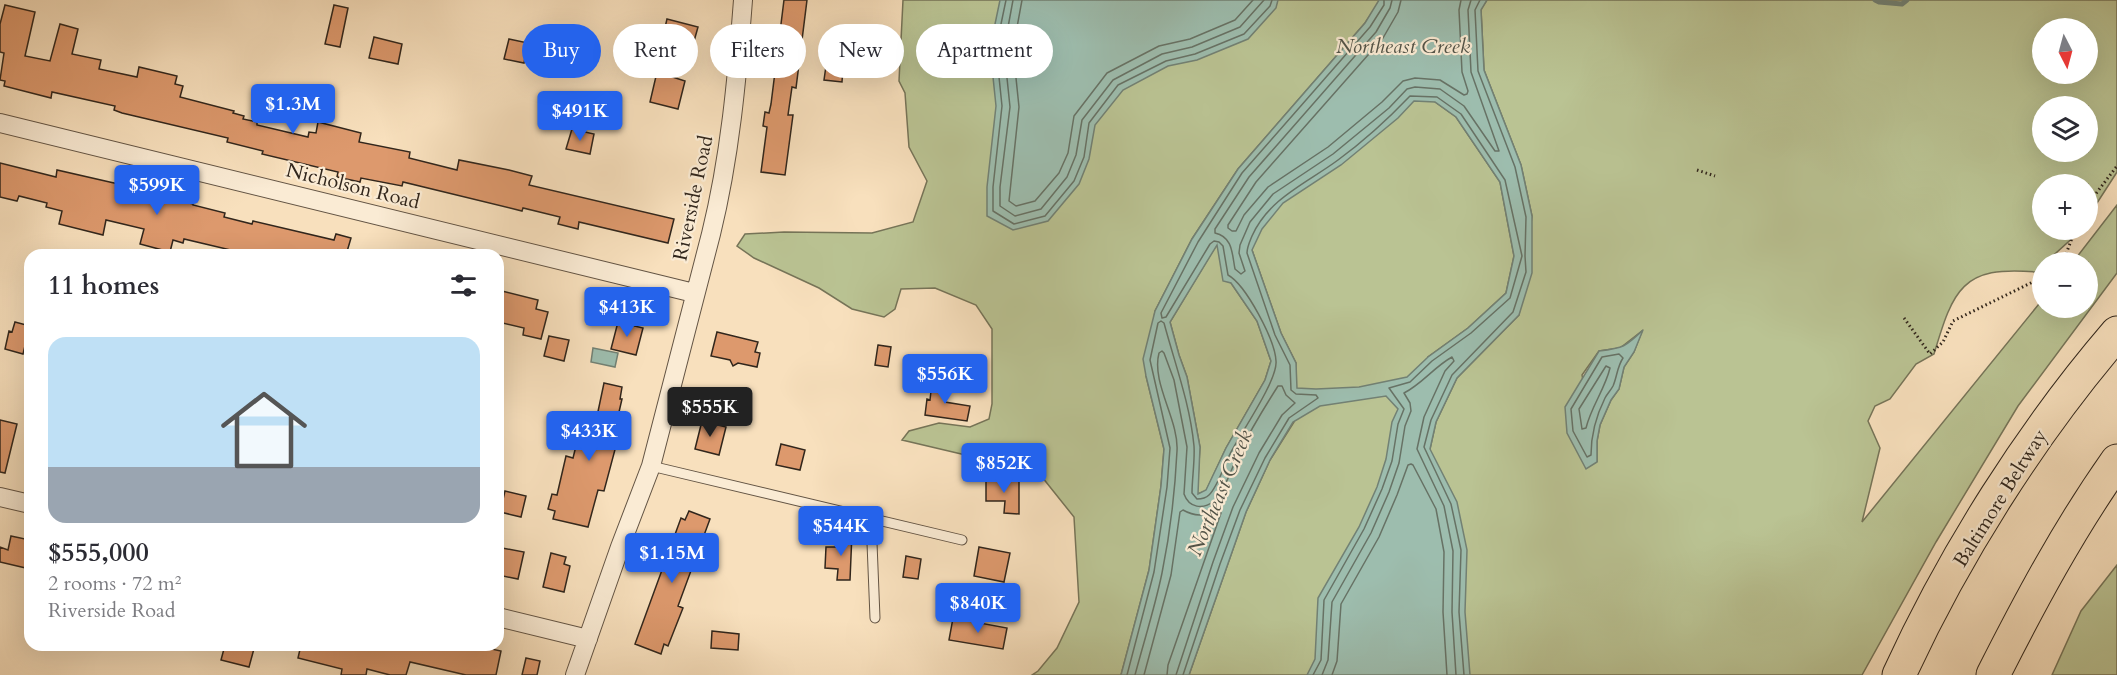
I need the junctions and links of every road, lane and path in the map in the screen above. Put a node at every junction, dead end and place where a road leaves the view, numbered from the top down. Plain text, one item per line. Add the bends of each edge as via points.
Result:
1 (743, 0) edge
2 (0, 123) edge
3 (2117, 166) edge
4 (1696, 170) dead end
5 (1715, 176) dead end
6 (2098, 191) edge
7 (2032, 282) edge
8 (694, 293) junction
9 (1904, 318) dead end
10 (2117, 333) edge
11 (2117, 460) edge
12 (651, 466) junction
13 (0, 497) edge
14 (24, 503) edge
15 (871, 518) junction
16 (962, 540) dead end
17 (504, 618) edge
18 (875, 618) dead end
19 (588, 639) junction
20 (575, 675) edge
21 (1899, 675) edge
22 (1993, 675) edge

1 - 8 street, Riverside Road via 720,197
2 - 8 street, Nicholson Road
3 - 6 path
4 - 5 path
7 - 9 path via 1953,321 1943,342 1930,354
8 - 12 street, Riverside Road
10 - 21 highway, Baltimore Beltway via 2087,368 2014,471 1972,538
11 - 22 highway via 2041,581
12 - 15 lane
12 - 19 street, Riverside Road
13 - 14 street
15 - 16 lane
15 - 18 lane
17 - 19 street
19 - 20 street, Riverside Road

